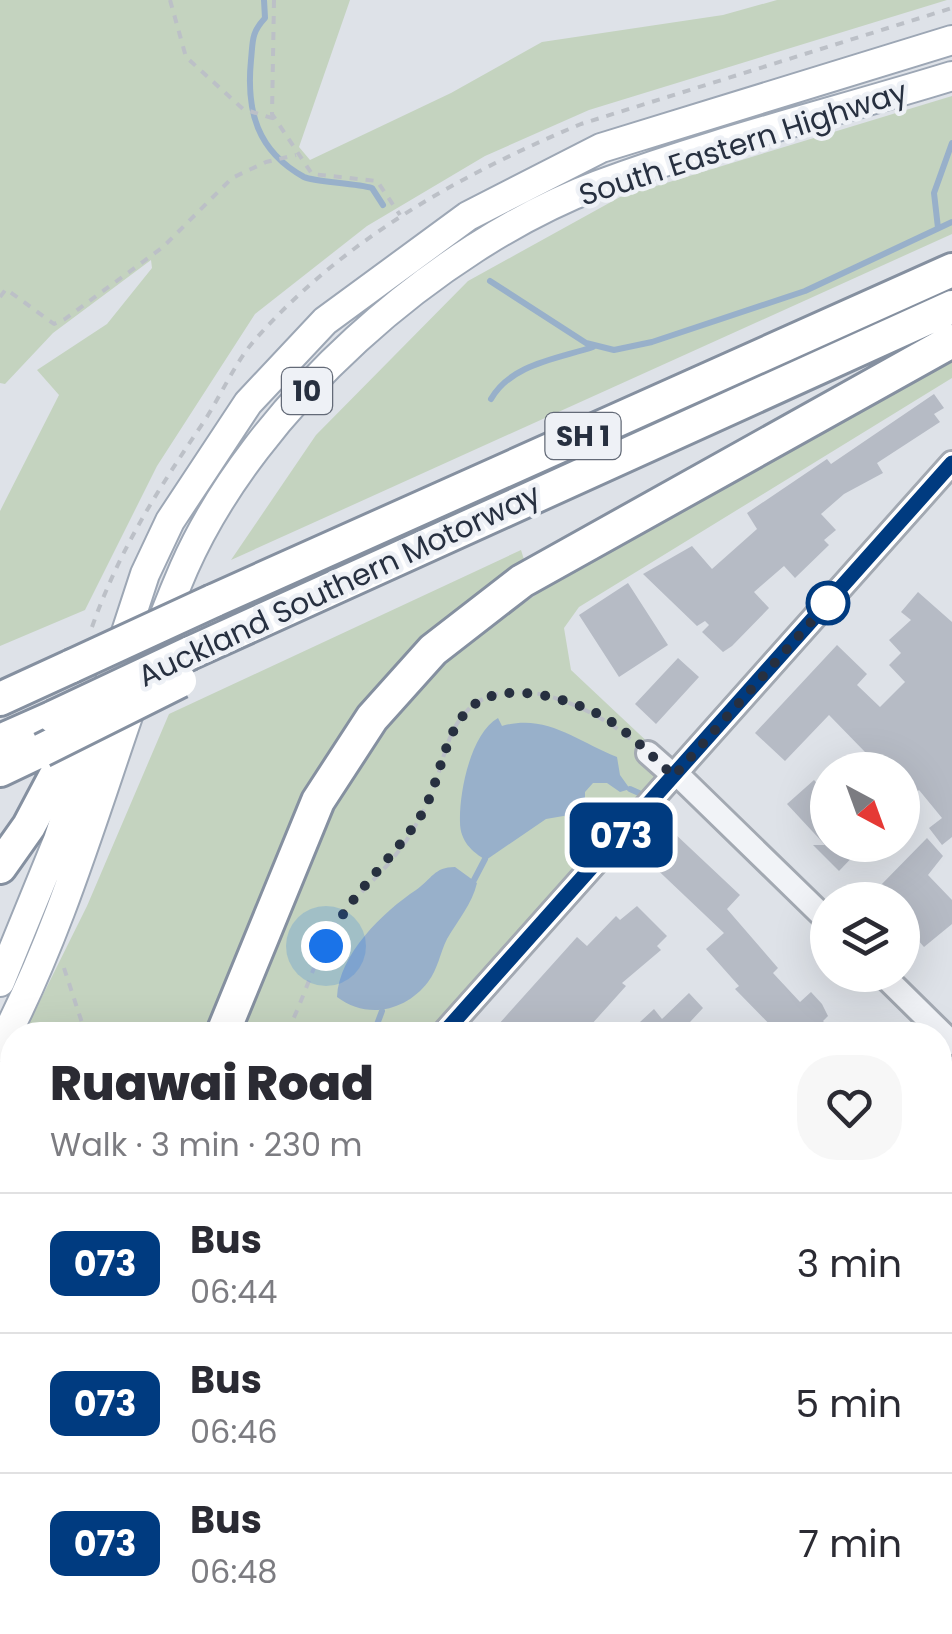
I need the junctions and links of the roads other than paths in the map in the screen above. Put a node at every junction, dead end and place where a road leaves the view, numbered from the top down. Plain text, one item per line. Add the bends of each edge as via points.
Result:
1 (952, 40) edge
2 (952, 76) edge
3 (952, 270) edge
4 (952, 307) edge
5 (952, 340) edge
6 (952, 464) edge
7 (72, 666) junction
8 (185, 667) junction
9 (108, 676) junction
10 (0, 686) edge
11 (0, 700) edge
12 (0, 741) edge
13 (648, 753) road end
14 (0, 770) edge
15 (675, 774) junction
16 (0, 867) edge
17 (810, 904) edge
18 (0, 982) edge
19 (901, 992) edge
20 (11, 1022) edge
21 (227, 1022) edge
22 (454, 1022) edge
23 (931, 1022) edge

1 - 9 main road, South Eastern Highway / 10 via 601,148 468,216 370,284 282,363 210,455 145,574
2 - 20 main road, South Eastern Highway / 10 via 597,186 536,214 422,285 315,382 262,442 186,562 52,932
3 - 7 highway, Auckland Southern Motorway / SH 1, bridge
4 - 8 highway, Auckland Southern Motorway / SH 1 via 642,446
5 - 21 highway via 536,572 432,650 362,731 318,802
6 - 15 street
7 - 10 highway
7 - 11 highway, Auckland Southern Motorway / SH 1
8 - 12 highway, Auckland Southern Motorway / SH 1, bridge
8 - 14 highway, bridge
9 - 16 highway
9 - 18 main road, South Eastern Highway / 10 via 58,840
13 - 15 street
15 - 17 street
15 - 22 street
19 - 23 street

